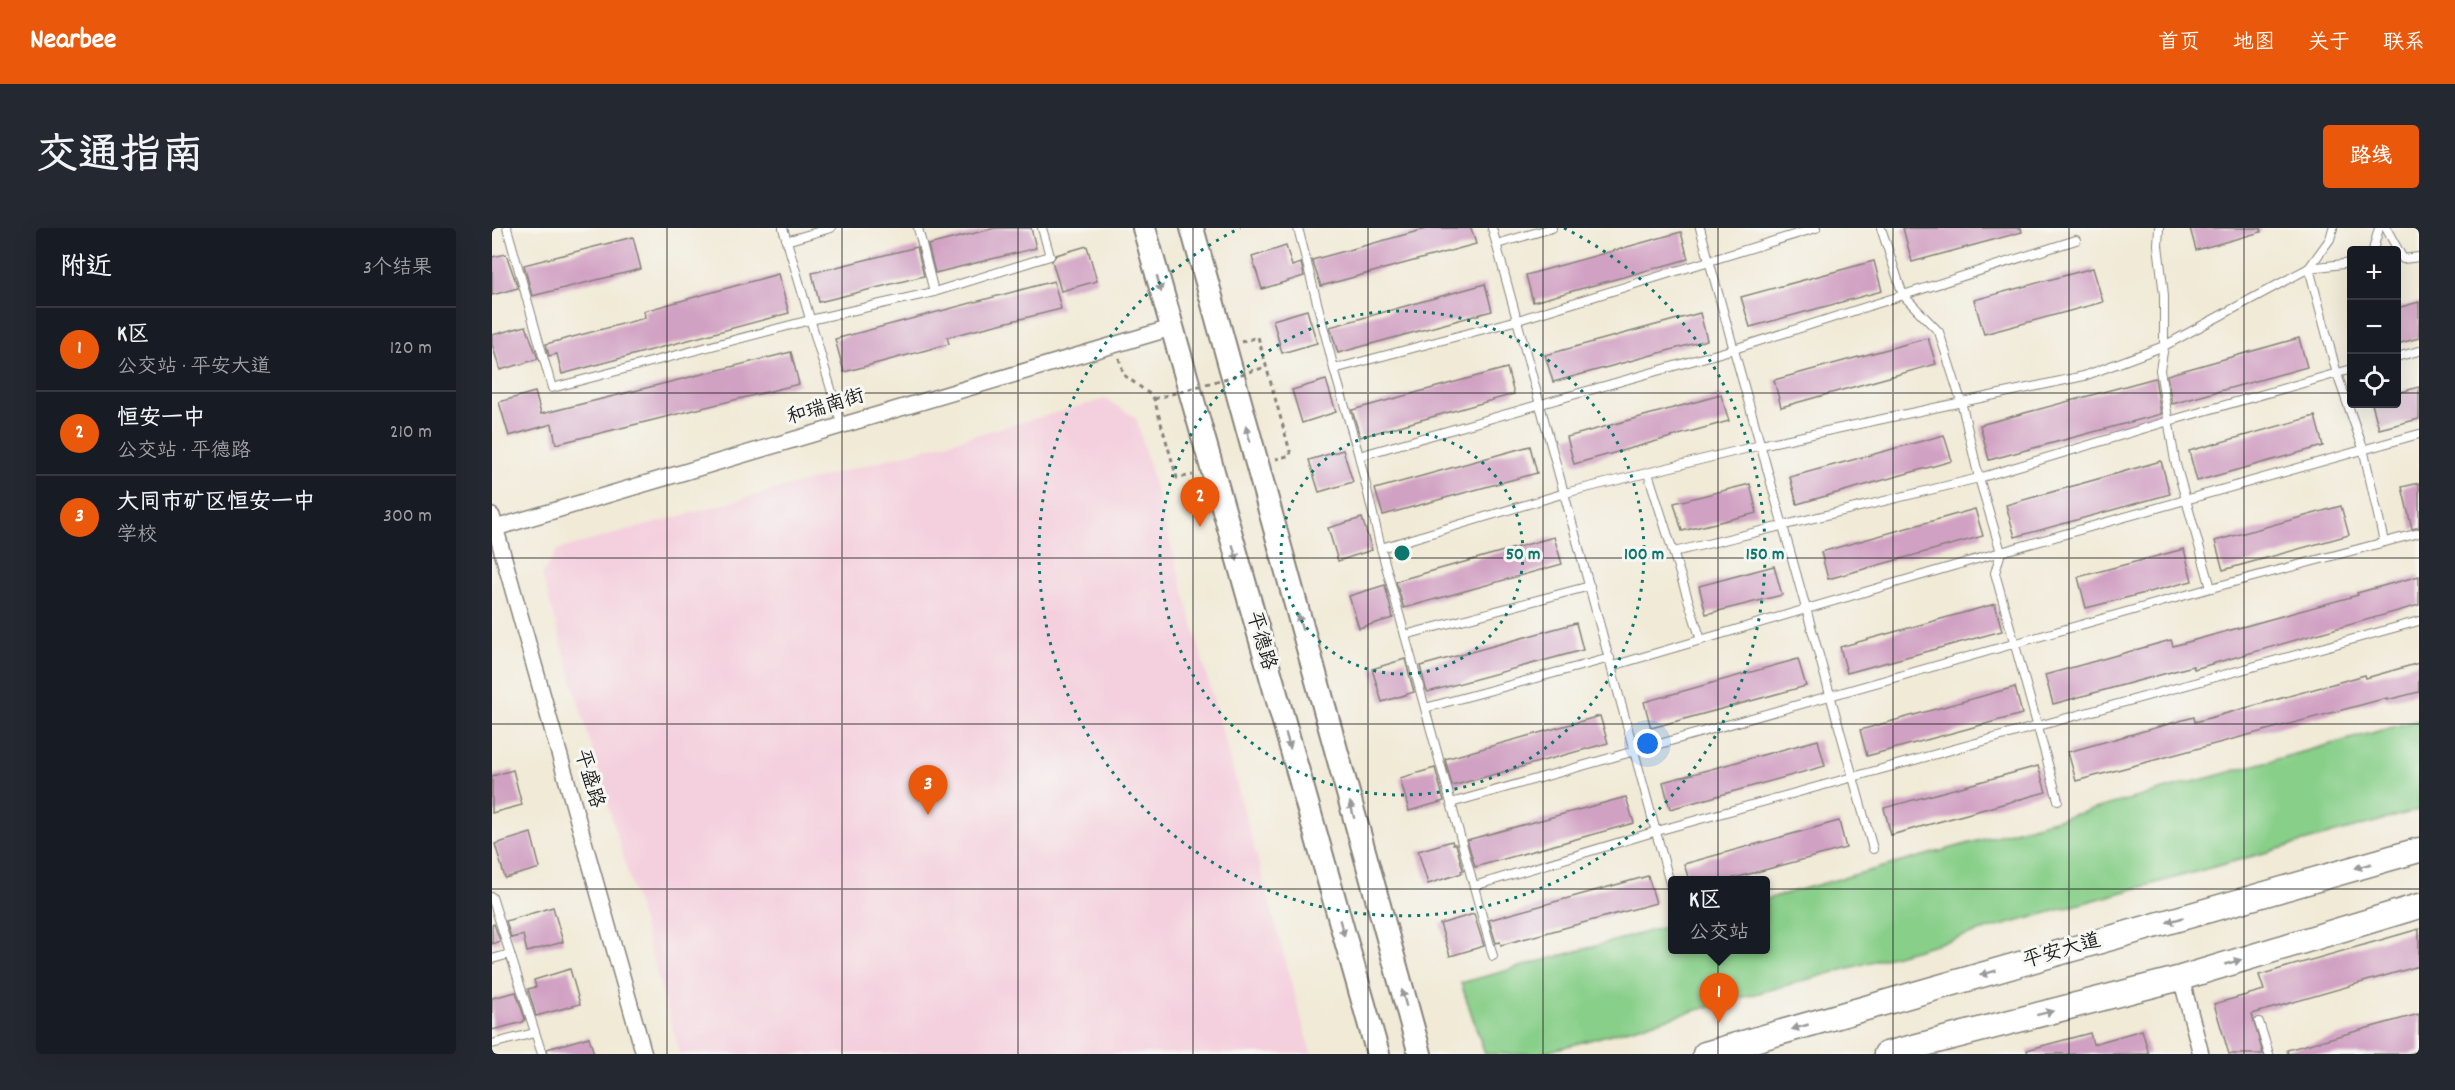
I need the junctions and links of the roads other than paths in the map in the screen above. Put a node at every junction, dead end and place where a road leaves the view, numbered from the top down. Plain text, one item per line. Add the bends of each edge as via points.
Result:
1 (507, 228) edge
2 (783, 228) edge
3 (831, 228) edge
4 (918, 228) edge
5 (1042, 228) edge
6 (1144, 228) edge
7 (1192, 228) edge
8 (1298, 228) edge
9 (1492, 228) edge
10 (1552, 228) edge
11 (1700, 228) edge
12 (1816, 228) edge
13 (1881, 228) edge
14 (2159, 228) edge
15 (2333, 228) edge
16 (2379, 228) edge
17 (2386, 228) edge
18 (2076, 240) dead end
19 (786, 241) junction
20 (1497, 244) junction
21 (2374, 246) edge
22 (2419, 256) edge
23 (1710, 261) junction
24 (2347, 264) edge
25 (2308, 268) junction
26 (934, 292) junction
27 (1903, 295) junction
28 (810, 320) junction
29 (1518, 320) junction
30 (1171, 328) junction
31 (2164, 346) junction
32 (1734, 349) junction
33 (2419, 351) edge
34 (2401, 356) edge
35 (1334, 369) junction
36 (2347, 371) edge
37 (2337, 374) junction
38 (1961, 401) junction
39 (1541, 404) junction
40 (2169, 421) junction
41 (842, 426) junction
42 (2419, 434) edge
43 (1761, 445) junction
44 (2363, 448) junction
45 (1359, 456) junction
46 (1648, 473) junction
47 (1979, 478) junction
48 (1565, 493) junction
49 (2186, 500) junction
50 (493, 524) edge
51 (1783, 527) junction
52 (2419, 533) edge
53 (2384, 542) junction
54 (1381, 548) junction
55 (1674, 552) junction
56 (2001, 552) junction
57 (1590, 586) junction
58 (2211, 588) junction
59 (1806, 609) junction
60 (2419, 621) edge
61 (1405, 635) junction
62 (1701, 640) junction
63 (2015, 645) junction
64 (1611, 662) junction
65 (1831, 696) junction
66 (1425, 708) junction
67 (2038, 728) junction
68 (1635, 751) junction
69 (1853, 778) junction
70 (2058, 800) dead end
71 (1451, 803) junction
72 (1657, 831) junction
73 (1873, 849) dead end
74 (2419, 850) edge
75 (1668, 876) edge
76 (1474, 886) junction
77 (492, 897) edge
78 (2419, 906) edge
79 (510, 954) junction
80 (1493, 956) dead end
81 (492, 959) edge
82 (2181, 978) junction
83 (2259, 1022) dead end
84 (534, 1033) junction
85 (492, 1044) edge
86 (542, 1054) edge
87 (644, 1054) edge
88 (1378, 1054) edge
89 (1420, 1054) edge
90 (1705, 1054) edge
91 (1886, 1054) edge
92 (2201, 1054) edge
93 (2269, 1054) edge

1 - 28 lane via 552,388
2 - 19 lane
3 - 19 lane
4 - 26 lane
5 - 26 lane via 1050,256
6 -> 30 main road, 平德路
89 -> 7 main road
8 - 35 lane
9 - 20 lane
10 - 20 lane
11 - 23 lane
12 - 23 lane
13 - 27 lane
14 - 31 lane
15 - 25 lane via 2330,239
16 - 21 lane
17 - 22 lane via 2403,259
18 - 27 lane
19 - 28 lane
20 - 29 lane
23 - 29 lane
23 - 32 lane
24 - 25 lane
25 - 31 lane
25 - 37 lane
26 - 28 lane
27 - 32 lane
27 - 38 lane via 1939,332
28 - 41 lane
29 - 35 lane
29 - 39 lane
30 - 41 street, 和瑞南街
30 -> 88 main road, 平德路
31 - 38 lane via 2084,376
31 - 40 lane via 2160,370
32 - 39 lane
32 - 43 lane
33 - 34 lane
35 - 45 lane
36 - 37 lane
37 - 40 lane
37 - 44 lane
38 - 43 lane
38 - 47 lane
39 - 45 lane
39 - 48 lane
40 - 47 lane
40 - 49 lane
41 - 50 street, 和瑞南街
42 - 44 lane
43 - 46 lane
43 - 51 lane
44 - 49 lane
44 - 53 lane
45 - 54 lane
46 - 48 lane
46 - 55 lane
47 - 51 lane
47 - 56 lane
48 - 54 lane
48 - 57 lane
49 - 56 lane
49 - 58 lane
50 - 87 street, 平盛路
51 - 55 lane
51 - 59 lane
52 - 53 lane
53 - 58 lane
54 - 61 lane
55 - 62 lane
56 - 59 lane
56 - 63 lane via 1995,573
57 - 61 lane
57 - 64 lane
58 - 63 lane
59 - 62 lane
59 - 65 lane
60 - 67 lane
61 - 66 lane
62 - 64 lane
63 - 65 lane
63 - 67 lane
64 - 66 lane
64 - 68 lane
65 - 68 lane
65 - 69 lane
66 - 71 lane
67 - 69 lane
67 - 70 lane
68 - 71 lane
68 - 72 lane
69 - 72 lane
69 - 73 lane
71 - 76 lane
72 - 75 lane
72 - 76 lane
74 -> 90 main road, 平安大道
76 - 80 lane
77 - 79 lane
82 -> 78 main road
79 - 81 lane
79 - 84 lane
91 -> 82 main road
82 - 92 street
83 - 93 lane
84 - 85 lane
84 - 86 lane

